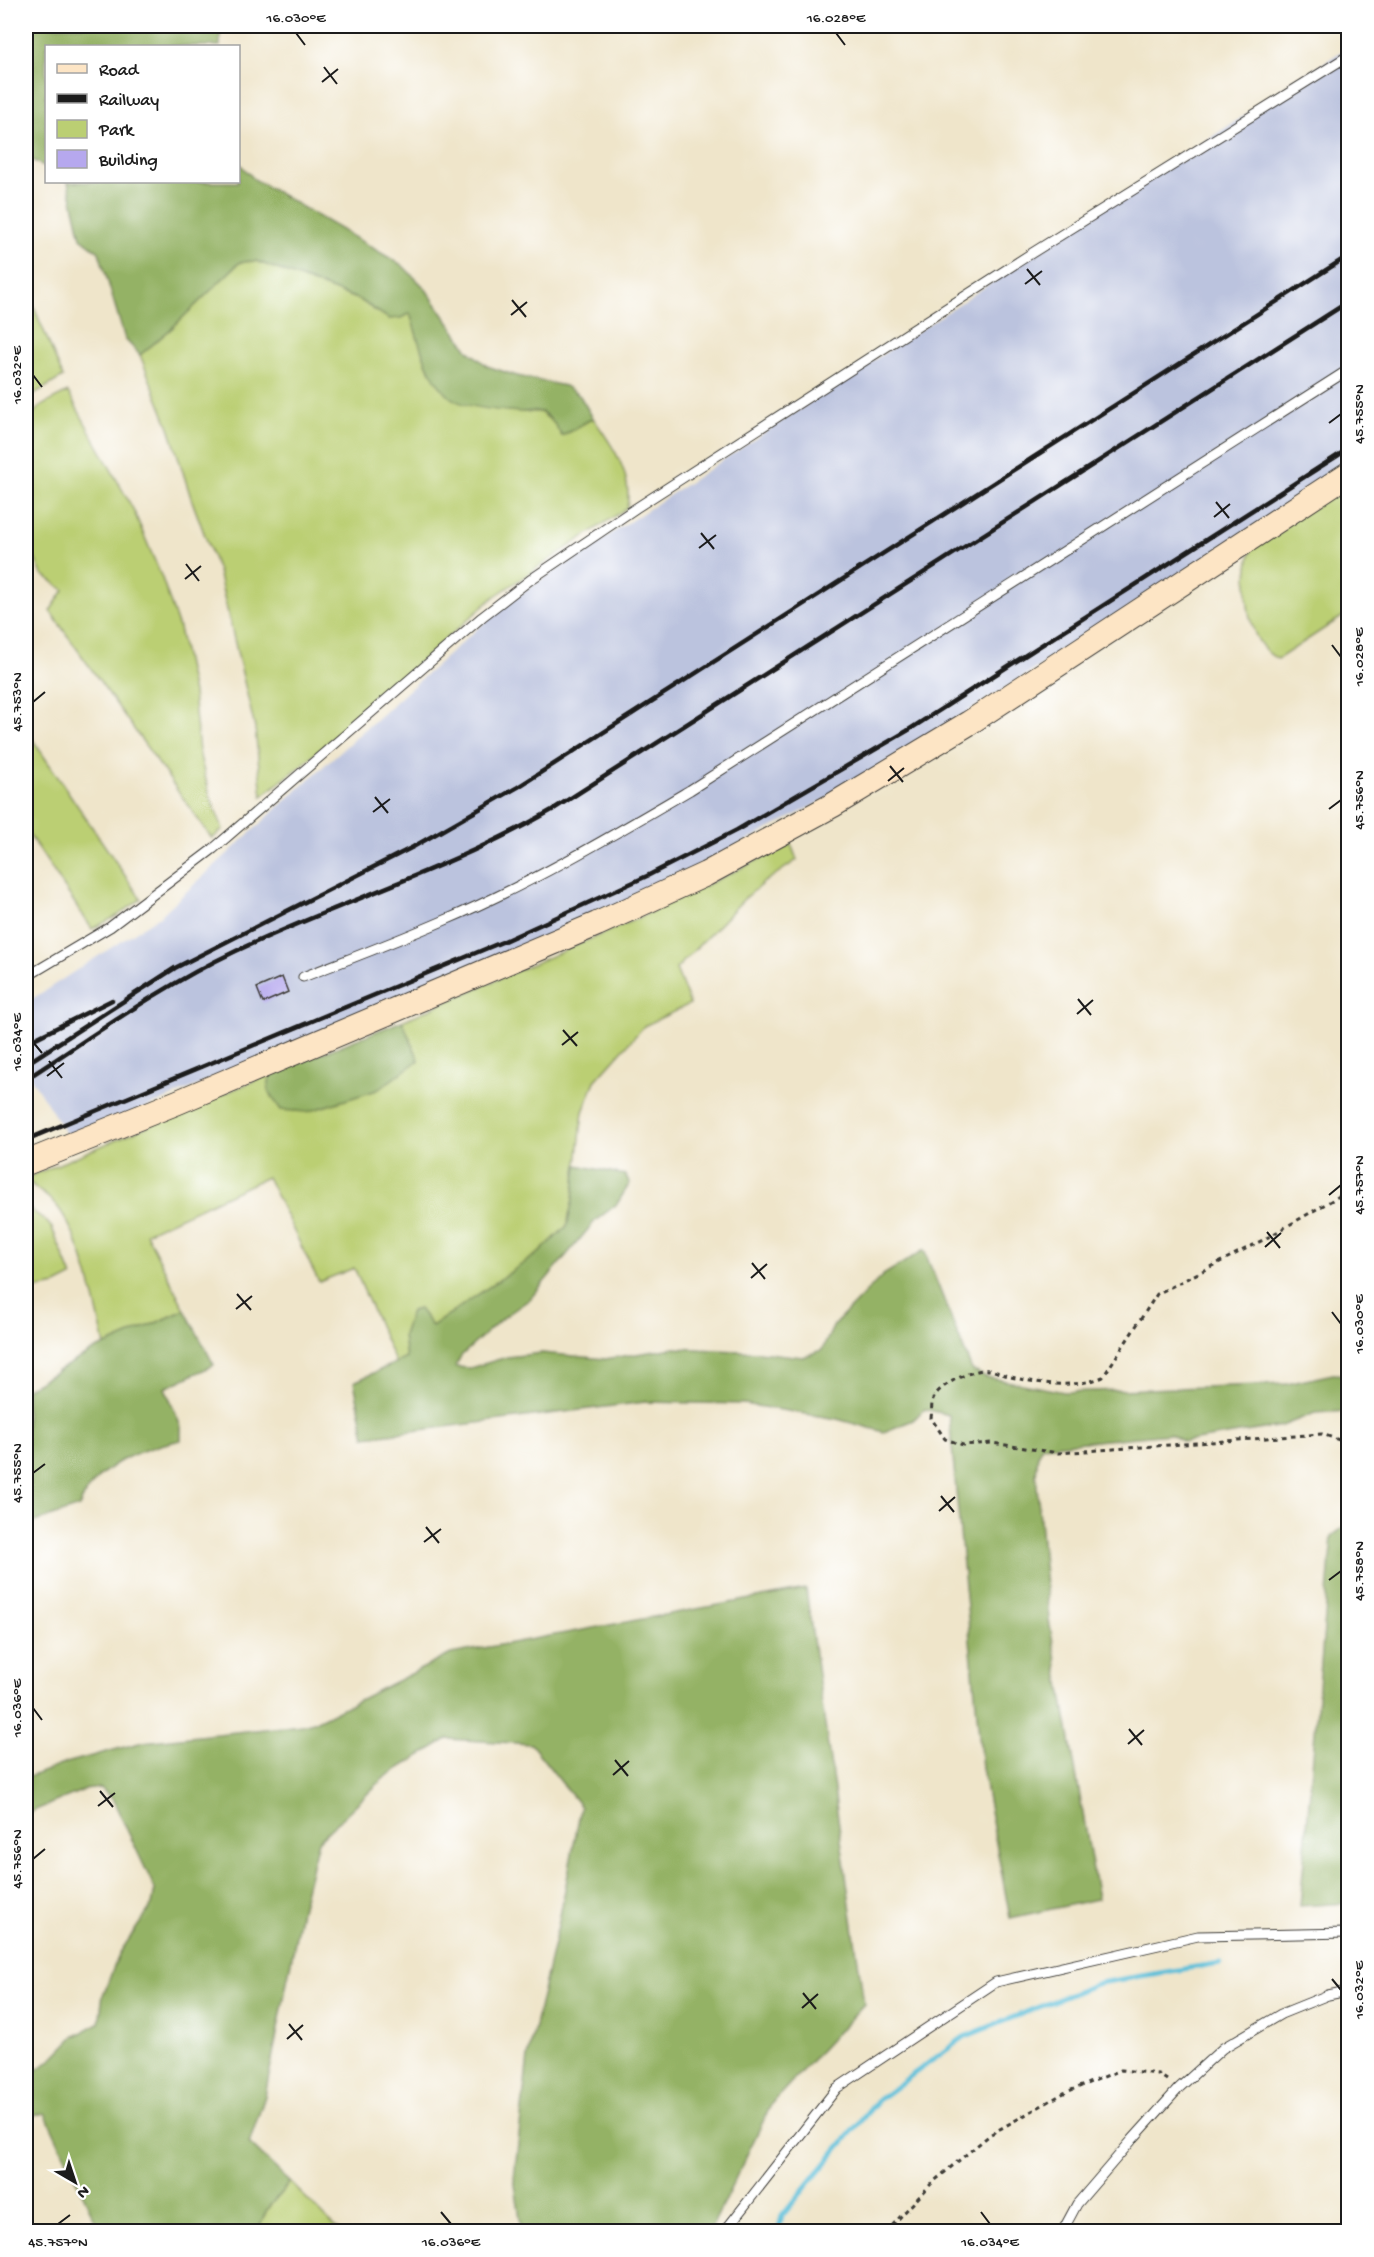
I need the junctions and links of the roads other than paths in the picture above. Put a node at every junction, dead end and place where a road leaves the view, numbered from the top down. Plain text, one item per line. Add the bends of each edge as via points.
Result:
1 (1348, 56) edge
2 (1348, 370) edge
3 (1348, 474) edge
4 (26, 977) edge
5 (303, 977) dead end
6 (26, 1163) edge
7 (1348, 1933) edge
8 (1348, 1991) edge
9 (724, 2232) edge
10 (1062, 2232) edge

1 - 4 lane via 1032,253 530,580 213,849 110,927
2 - 5 lane via 617,833 444,921
3 - 6 main road via 969,723 834,805 726,863 597,924
7 - 9 lane via 1198,1936 996,1982 837,2088
8 - 10 lane via 1281,2014 1223,2048 1179,2088 1077,2204

